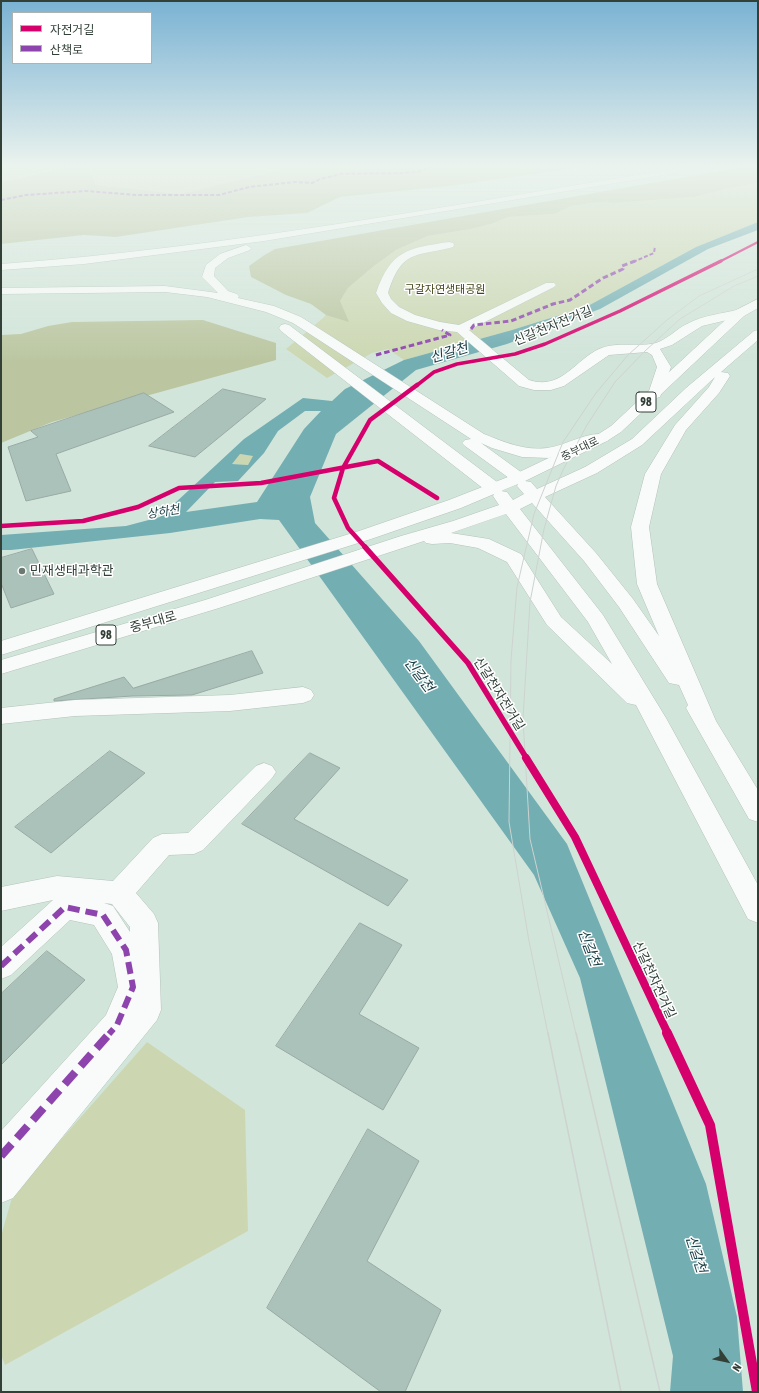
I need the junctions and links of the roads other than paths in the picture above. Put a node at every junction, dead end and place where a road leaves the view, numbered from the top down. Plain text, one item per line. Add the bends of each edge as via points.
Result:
1 (261, 231) edge
2 (307, 231) edge
3 (335, 231) edge
4 (450, 245) dead end
5 (1, 259) edge
6 (1, 267) edge
7 (550, 285) dead end
8 (1, 291) edge
9 (1, 295) edge
10 (758, 297) edge
11 (758, 303) edge
12 (270, 309) junction
13 (740, 313) junction
14 (294, 325) junction
15 (461, 329) junction
16 (758, 334) edge
17 (743, 346) junction
18 (650, 348) junction
19 (345, 351) junction
20 (655, 394) junction
21 (602, 438) junction
22 (519, 478) junction
23 (495, 489) junction
24 (534, 496) junction
25 (510, 507) junction
26 (407, 540) junction
27 (1, 648) edge
28 (1, 667) edge
29 (303, 695) dead end
30 (1, 716) edge
31 (655, 718) junction
32 (705, 720) junction
33 (264, 772) dead end
34 (758, 812) edge
35 (119, 893) junction
36 (1, 899) edge
37 (758, 911) edge
38 (1, 966) edge
39 (1, 1156) edge
40 (1, 1186) edge

1 - 5 main road via 64,255
2 - 6 main road via 84,261
3 - 12 main road via 262,243 224,256 210,267 208,277 224,293
4 - 15 main road via 409,253 386,279 382,293 395,310 411,318
7 - 15 main road
8 - 12 main road via 165,289 207,294
9 - 14 main road via 185,297 242,308
10 - 13 main road
11 - 13 main road, 중부대로 / 98
12 - 14 main road
13 - 18 main road via 694,325 665,344
13 - 20 main road, 중부대로 / 98
14 - 19 main road
14 - 23 main road
15 - 18 main road via 524,383 545,388 564,381 602,352 621,348
16 - 17 main road, 중부대로 / 98
17 - 24 main road, 중부대로 / 98 via 637,442 591,470
17 - 32 main road via 714,390 680,428 652,474 640,527 647,584
18 - 20 main road via 657,353 664,367
19 - 21 main road via 479,437 497,445 524,452 548,453
19 - 22 main road
20 - 21 main road, 중부대로 / 98 via 616,429
21 - 22 main road, 중부대로 / 98
22 - 23 main road, 중부대로 / 98
22 - 24 main road
23 - 25 main road
23 - 27 main road, 중부대로 / 98 via 365,535
24 - 25 main road, 중부대로 / 98
24 - 32 main road via 590,557 626,602
25 - 26 main road, 중부대로 / 98
25 - 31 main road via 596,619
26 - 28 main road, 중부대로 / 98 via 212,604
26 - 31 main road via 450,538 483,543 514,558 554,621
29 - 30 main road via 230,703 75,708
31 - 37 main road
32 - 34 main road
33 - 35 main road via 194,843 162,845
35 - 36 main road via 57,888
35 - 40 main road via 144,923 146,1010
38 - 39 main road via 65,907 103,915 126,950 133,987 117,1025

